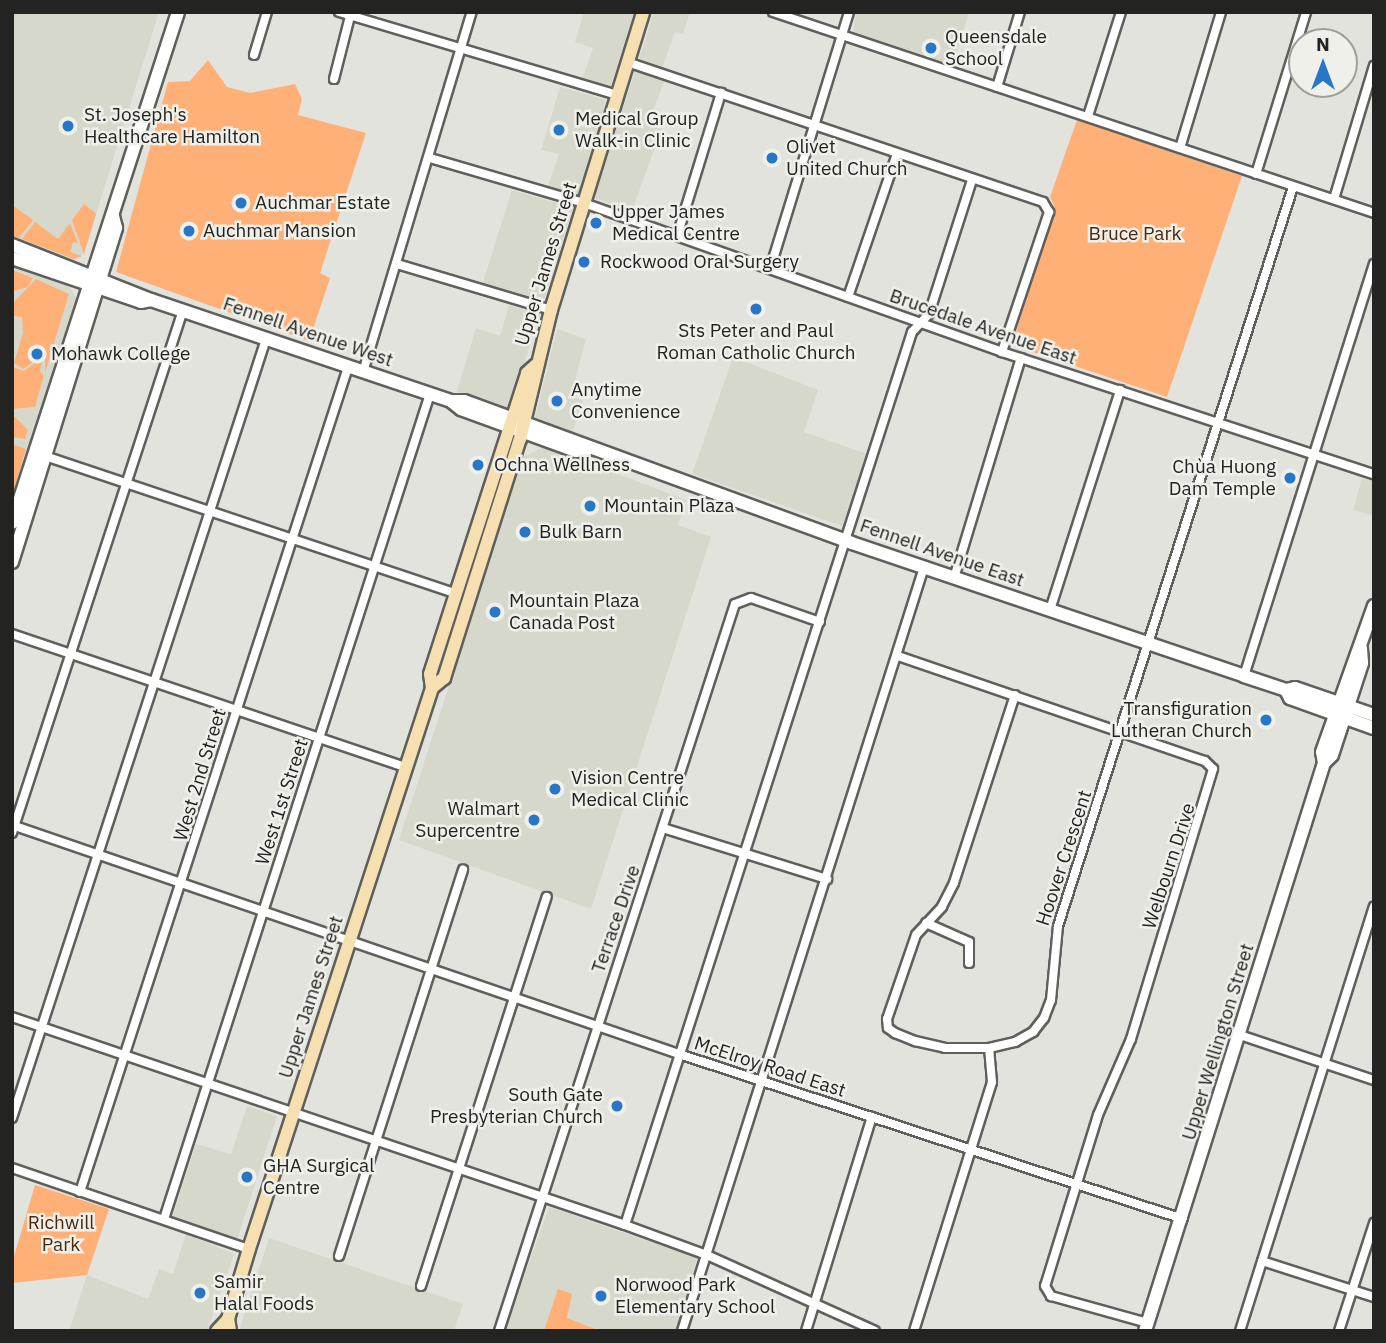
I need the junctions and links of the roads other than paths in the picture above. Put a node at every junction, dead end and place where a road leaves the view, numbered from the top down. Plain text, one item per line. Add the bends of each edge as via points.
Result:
1 (178, 12) edge
2 (267, 12) edge
3 (339, 12) edge
4 (472, 12) edge
5 (643, 12) edge
6 (773, 12) edge
7 (849, 12) edge
8 (1020, 12) edge
9 (1121, 12) edge
10 (1222, 12) edge
11 (1306, 12) edge
12 (351, 16) junction
13 (842, 35) junction
14 (461, 49) junction
15 (254, 55) dead end
16 (627, 62) junction
17 (1374, 66) edge
18 (334, 79) dead end
19 (997, 87) junction
20 (721, 93) junction
21 (617, 95) junction
22 (1088, 116) junction
23 (815, 125) junction
24 (1180, 148) junction
25 (897, 154) junction
26 (430, 158) junction
27 (1256, 174) junction
28 (972, 180) junction
29 (1293, 187) junction
30 (1334, 199) junction
31 (584, 203) junction
32 (1374, 213) edge
33 (677, 236) junction
34 (12, 245) edge
35 (12, 258) edge
36 (397, 264) junction
37 (1374, 264) edge
38 (770, 269) junction
39 (94, 281) junction
40 (848, 297) junction
41 (183, 310) junction
42 (551, 310) junction
43 (922, 324) junction
44 (266, 339) junction
45 (1002, 352) junction
46 (1021, 358) junction
47 (348, 367) junction
48 (363, 372) junction
49 (1120, 390) junction
50 (430, 394) junction
51 (1220, 423) junction
52 (518, 425) junction
53 (1315, 454) junction
54 (45, 456) junction
55 (1374, 474) edge
56 (127, 484) junction
57 (208, 511) junction
58 (12, 523) edge
59 (291, 539) junction
60 (846, 540) junction
61 (12, 562) edge
62 (375, 567) junction
63 (924, 567) junction
64 (954, 578) junction
65 (457, 594) junction
66 (1374, 606) edge
67 (1050, 610) junction
68 (820, 622) junction
69 (12, 634) edge
70 (1149, 643) junction
71 (72, 655) junction
72 (898, 656) junction
73 (1244, 677) junction
74 (154, 684) junction
75 (432, 688) junction
76 (1015, 695) junction
77 (237, 710) junction
78 (1341, 710) junction
79 (1374, 715) edge
80 (1374, 728) edge
81 (1121, 731) junction
82 (320, 740) junction
83 (406, 767) junction
84 (13, 828) edge
85 (663, 828) junction
86 (746, 853) junction
87 (100, 854) junction
88 (463, 869) dead end
89 (827, 879) junction
90 (183, 882) junction
91 (547, 897) dead end
92 (1374, 907) edge
93 (264, 909) junction
94 (926, 923) junction
95 (350, 939) junction
96 (969, 963) dead end
97 (433, 968) junction
98 (515, 997) junction
99 (12, 1017) edge
100 (597, 1026) junction
101 (41, 1028) junction
102 (1240, 1035) junction
103 (989, 1048) junction
104 (679, 1054) junction
105 (124, 1057) junction
106 (1324, 1063) junction
107 (1374, 1080) edge
108 (761, 1082) junction
109 (208, 1084) junction
110 (294, 1111) junction
111 (872, 1117) junction
112 (12, 1118) edge
113 (377, 1139) junction
114 (971, 1148) junction
115 (459, 1167) junction
116 (12, 1168) edge
117 (1077, 1182) junction
118 (80, 1192) junction
119 (542, 1197) junction
120 (164, 1219) junction
121 (1183, 1219) junction
122 (1374, 1223) edge
123 (625, 1225) junction
124 (249, 1249) junction
125 (707, 1255) junction
126 (339, 1256) dead end
127 (1262, 1261) junction
128 (421, 1286) dead end
129 (1352, 1290) junction
130 (1374, 1297) edge
131 (814, 1304) junction
132 (229, 1325) edge
133 (1147, 1327) edge
134 (217, 1331) edge
135 (499, 1331) edge
136 (682, 1331) edge
137 (806, 1331) edge
138 (875, 1331) edge
139 (914, 1331) edge
140 (1240, 1331) edge
141 (1339, 1331) edge

1 - 39 main road via 113,216 116,228
2 - 15 street
3 - 12 street
4 - 14 street
5 - 16 main road, Upper James Street
6 - 13 street
7 - 13 street
8 - 19 street
9 - 22 street
10 - 24 street
11 - 27 street
12 - 14 street
12 - 18 street
13 - 19 street
13 - 23 street
14 - 21 street
14 - 26 street
16 - 20 street
16 - 21 main road, Upper James Street
17 - 30 street
19 - 22 street
20 - 23 street
20 - 33 street
21 - 31 main road, Upper James Street
22 - 24 street
23 - 25 street
23 - 38 street
24 - 27 street
25 - 28 street
25 - 40 street
26 - 31 street, Brucedale Avenue East
26 - 36 street
27 - 29 street
28 - 43 street
28 - 45 street via 1048,206
29 - 30 street
29 - 51 street, Hoover Crescent
30 - 32 street
31 - 33 street, Brucedale Avenue East
31 - 42 main road, Upper James Street
33 - 38 street, Brucedale Avenue East
34 - 39 main road, Fennell Avenue West
35 - 39 main road, Fennell Avenue West
36 - 42 street
36 - 48 street
37 - 53 street
38 - 40 street, Brucedale Avenue East
39 - 41 main road, Fennell Avenue West via 141,302 151,300
39 - 54 main road
39 - 58 main road
40 - 43 street, Brucedale Avenue East
41 - 44 main road, Fennell Avenue West
41 - 56 street
42 - 52 main road, Upper James Street via 536,365 527,373
43 - 45 street, Brucedale Avenue East
43 - 60 street via 912,332
44 - 47 main road, Fennell Avenue West
44 - 57 street
45 - 46 street, Brucedale Avenue East
46 - 49 street, Brucedale Avenue East
46 - 64 street
47 - 48 main road, Fennell Avenue West
47 - 59 street, West 2nd Street
48 - 50 main road, Fennell Avenue West
49 - 51 street, Brucedale Avenue East
49 - 67 street
50 - 52 main road, Fennell Avenue West via 464,401
50 - 62 street, West 1st Street
51 - 53 street, Brucedale Avenue East
51 - 70 street, Hoover Crescent
52 - 60 main road, Fennell Avenue East via 576,451 588,449
52 - 65 main road, Upper James Street
52 - 75 main road, Upper James Street via 444,678
53 - 55 street, Brucedale Avenue East
53 - 73 street
54 - 56 street
54 - 61 main road
56 - 57 street
56 - 71 street
57 - 59 street
57 - 74 street
59 - 62 street
59 - 77 street, West 2nd Street
60 - 63 main road, Fennell Avenue East
60 - 68 street
62 - 65 street
62 - 82 street, West 1st Street
63 - 64 main road, Fennell Avenue East
63 - 72 street
64 - 67 main road, Fennell Avenue East
65 - 75 main road, Upper James Street via 430,674
66 - 78 main road, Upper Wellington Street via 1360,648 1362,663
67 - 70 main road, Fennell Avenue East
68 - 85 street, Terrace Drive via 751,598 735,604
68 - 86 street
69 - 71 street
70 - 73 main road, Fennell Avenue East
70 - 81 street, Hoover Crescent
71 - 74 street
71 - 84 street
72 - 76 street, Welbourn Drive
72 - 89 street
73 - 78 main road, Fennell Avenue East via 1286,690 1290,698
74 - 77 street
74 - 87 street
75 - 83 main road, Upper James Street
76 - 81 street, Welbourn Drive
76 - 94 street, Hoover Crescent via 954,883 942,907
77 - 82 street
77 - 90 street, West 2nd Street
78 - 79 main road, Fennell Avenue East
78 - 80 main road, Fennell Avenue East
78 - 102 main road, Upper Wellington Street via 1322,752 1324,763
81 - 103 street, Hoover Crescent via 1054,941 1051,1000 1044,1018 1033,1032 1015,1042
81 - 117 street, Welbourn Drive via 1205,761 1214,776 1131,1039 1098,1115
82 - 83 street
82 - 93 street, West 1st Street
83 - 95 main road, Upper James Street
84 - 87 street, McElroy Road East
85 - 86 street
85 - 100 street, Terrace Drive
86 - 89 street
86 - 104 street
87 - 90 street, McElroy Road East
87 - 101 street
88 - 97 street
89 - 108 street
90 - 93 street, McElroy Road East
90 - 105 street, West 2nd Street
91 - 98 street
92 - 106 street
93 - 95 street, McElroy Road East
93 - 109 street, West 1st Street
94 - 96 street via 969,942
94 - 103 street, Hoover Crescent via 916,935 888,1028 945,1048
95 - 97 street, McElroy Road East
95 - 110 main road, Upper James Street
97 - 98 street, McElroy Road East
97 - 113 street
98 - 100 street, McElroy Road East
98 - 115 street
99 - 101 street
100 - 104 street, McElroy Road East
100 - 119 street, Terrace Drive
101 - 105 street
101 - 112 street
102 - 106 street
102 - 121 main road, Upper Wellington Street
103 - 114 street via 992,1082
104 - 108 street, McElroy Road East
104 - 123 street
105 - 109 street
105 - 118 street, West 2nd Street
106 - 107 street
106 - 127 street
108 - 111 street, McElroy Road East
108 - 125 street
109 - 110 street
109 - 120 street, West 1st Street
110 - 113 street
110 - 124 main road, Upper James Street
111 - 114 street, McElroy Road East
111 - 131 street
113 - 115 street
113 - 126 street
114 - 117 street, McElroy Road East
114 - 139 street
115 - 119 street
115 - 128 street
116 - 118 street
117 - 121 street, McElroy Road East
117 - 133 street, Welbourn Drive via 1045,1291
118 - 120 street
119 - 123 street
119 - 135 street, Terrace Drive
120 - 124 street
121 - 133 main road, Upper Wellington Street
122 - 129 street
123 - 125 street
124 - 132 main road, Upper James Street
125 - 131 street
125 - 136 street
127 - 129 street
127 - 140 street
129 - 130 street
129 - 141 street
131 - 137 street
131 - 138 street
132 - 134 main road, Upper James Street

